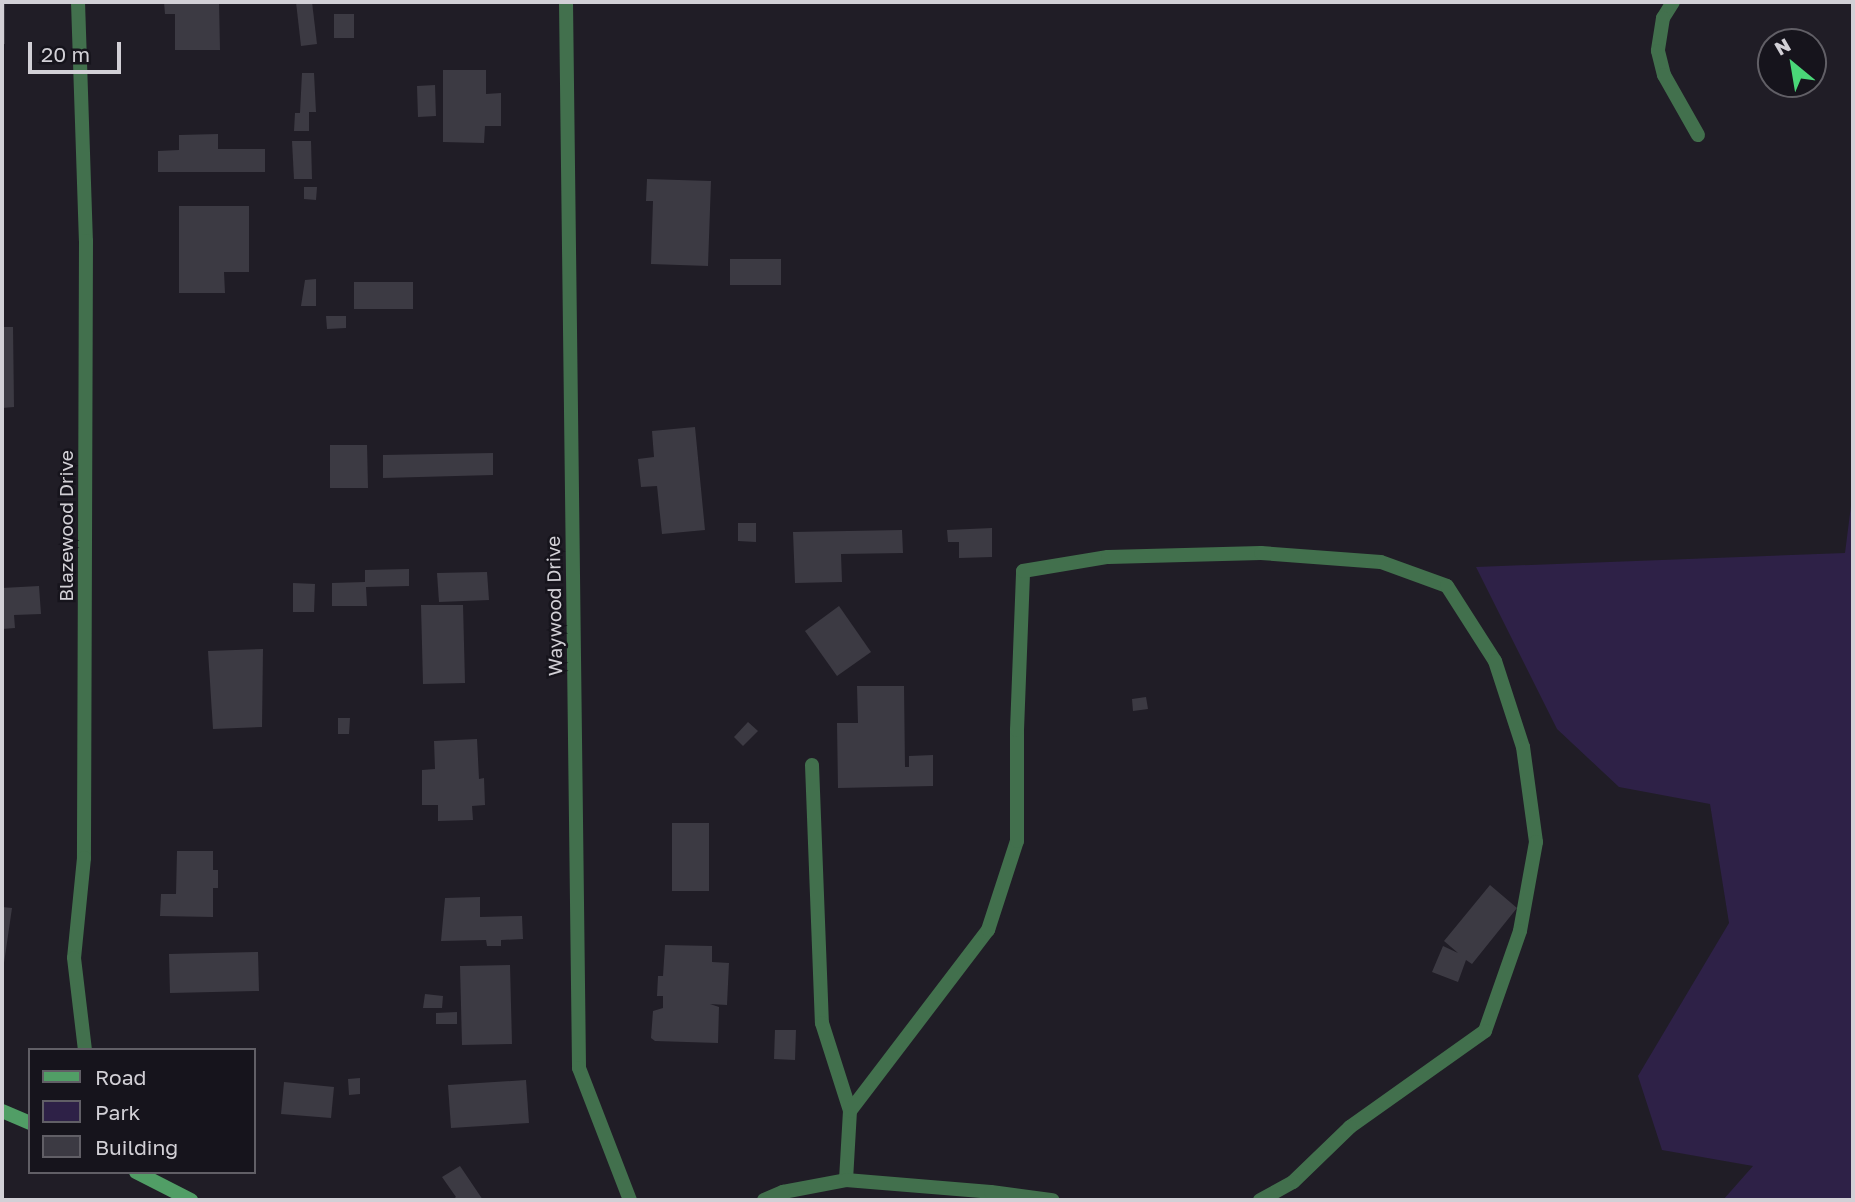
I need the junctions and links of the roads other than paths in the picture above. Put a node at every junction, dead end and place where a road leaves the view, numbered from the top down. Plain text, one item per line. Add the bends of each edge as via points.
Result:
1 (78, 2) edge
2 (566, 2) edge
3 (1673, 2) edge
4 (1698, 135) dead end
5 (812, 765) dead end
6 (85, 1048) edge
7 (2, 1111) edge
8 (850, 1111) junction
9 (28, 1122) edge
10 (140, 1174) edge
11 (846, 1180) junction
12 (996, 1196) edge
13 (191, 1200) edge
14 (630, 1200) edge
15 (764, 1200) edge
16 (1052, 1200) edge
17 (1259, 1200) edge

1 - 6 street, Blazewood Drive via 86,241 84,858 74,958
2 - 14 street, Waywood Drive via 579,1068
3 - 4 street via 1663,18 1658,51 1664,75
5 - 8 street via 822,1023
7 - 9 street
8 - 11 street
8 - 17 street via 988,930 1017,841 1023,571 1108,557 1261,553 1381,562 1447,586 1495,661 1523,747 1536,842 1520,931 1485,1031 1350,1127 1293,1182
10 - 13 street
11 - 12 street
11 - 15 street
12 - 16 street

